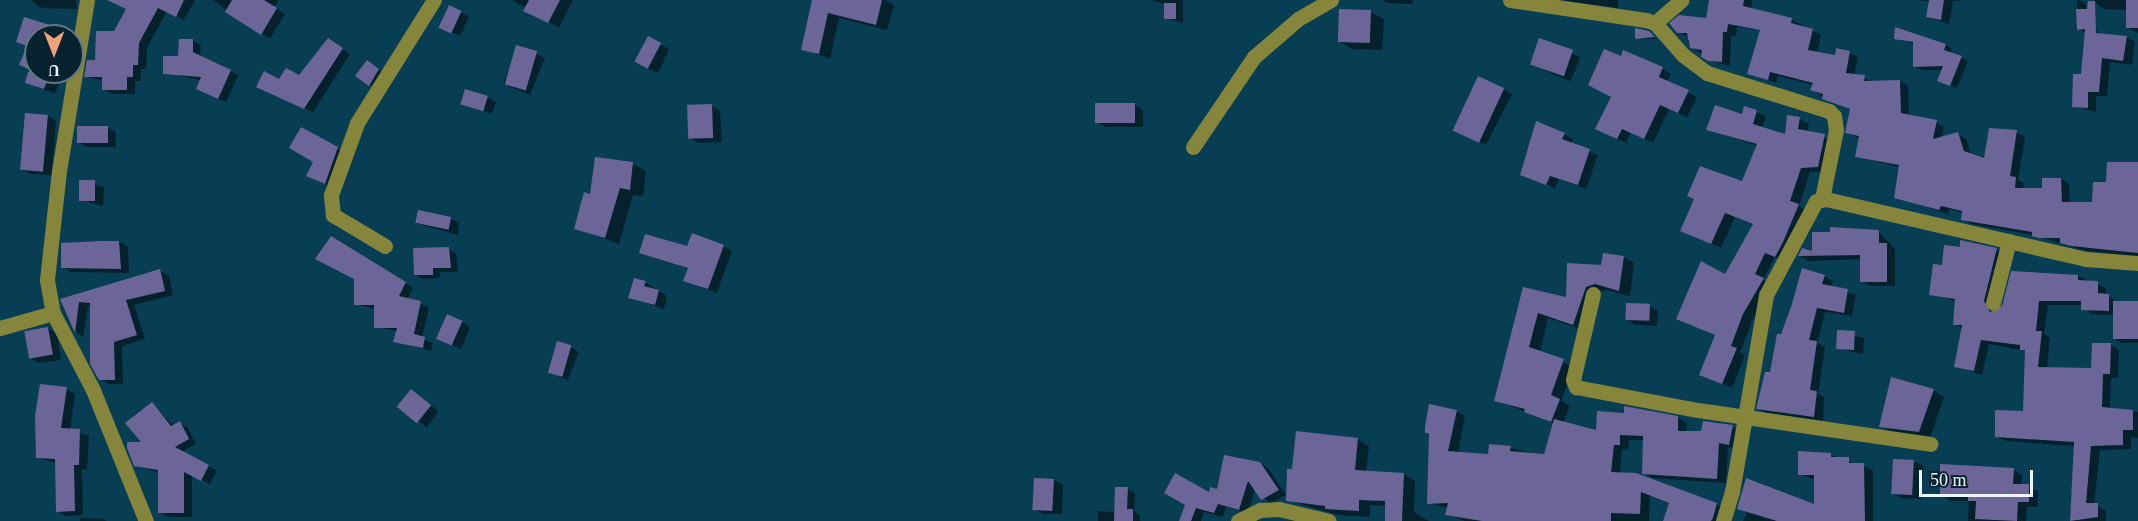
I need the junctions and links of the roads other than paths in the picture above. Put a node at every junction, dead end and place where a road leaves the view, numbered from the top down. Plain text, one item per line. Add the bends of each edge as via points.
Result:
1 (87, 0) edge
2 (434, 0) edge
3 (1331, 0) edge
4 (1510, 0) edge
5 (1681, 0) edge
6 (1534, 2) edge
7 (1655, 23) junction
8 (1193, 147) dead end
9 (1822, 199) junction
10 (2009, 241) junction
11 (385, 246) dead end
12 (2138, 263) edge
13 (1593, 294) dead end
14 (1993, 303) dead end
15 (53, 313) junction
16 (0, 328) edge
17 (1744, 416) junction
18 (1931, 444) dead end
19 (146, 521) edge
20 (1238, 521) edge
21 (1329, 521) edge
22 (1723, 521) edge

1 - 15 street via 48,254 47,280
2 - 11 street via 357,123 332,195 333,215
3 - 8 street via 1298,19 1254,57
4 - 6 street
5 - 7 street
6 - 7 street
7 - 9 street via 1683,55 1707,73 1834,116 1836,130
9 - 10 street
9 - 17 street via 1803,221 1766,295
10 - 12 street via 2086,259
10 - 14 street
13 - 17 street via 1574,386
15 - 16 street
15 - 19 street via 93,390
17 - 18 street
17 - 22 street
20 - 21 street via 1260,510 1279,509

